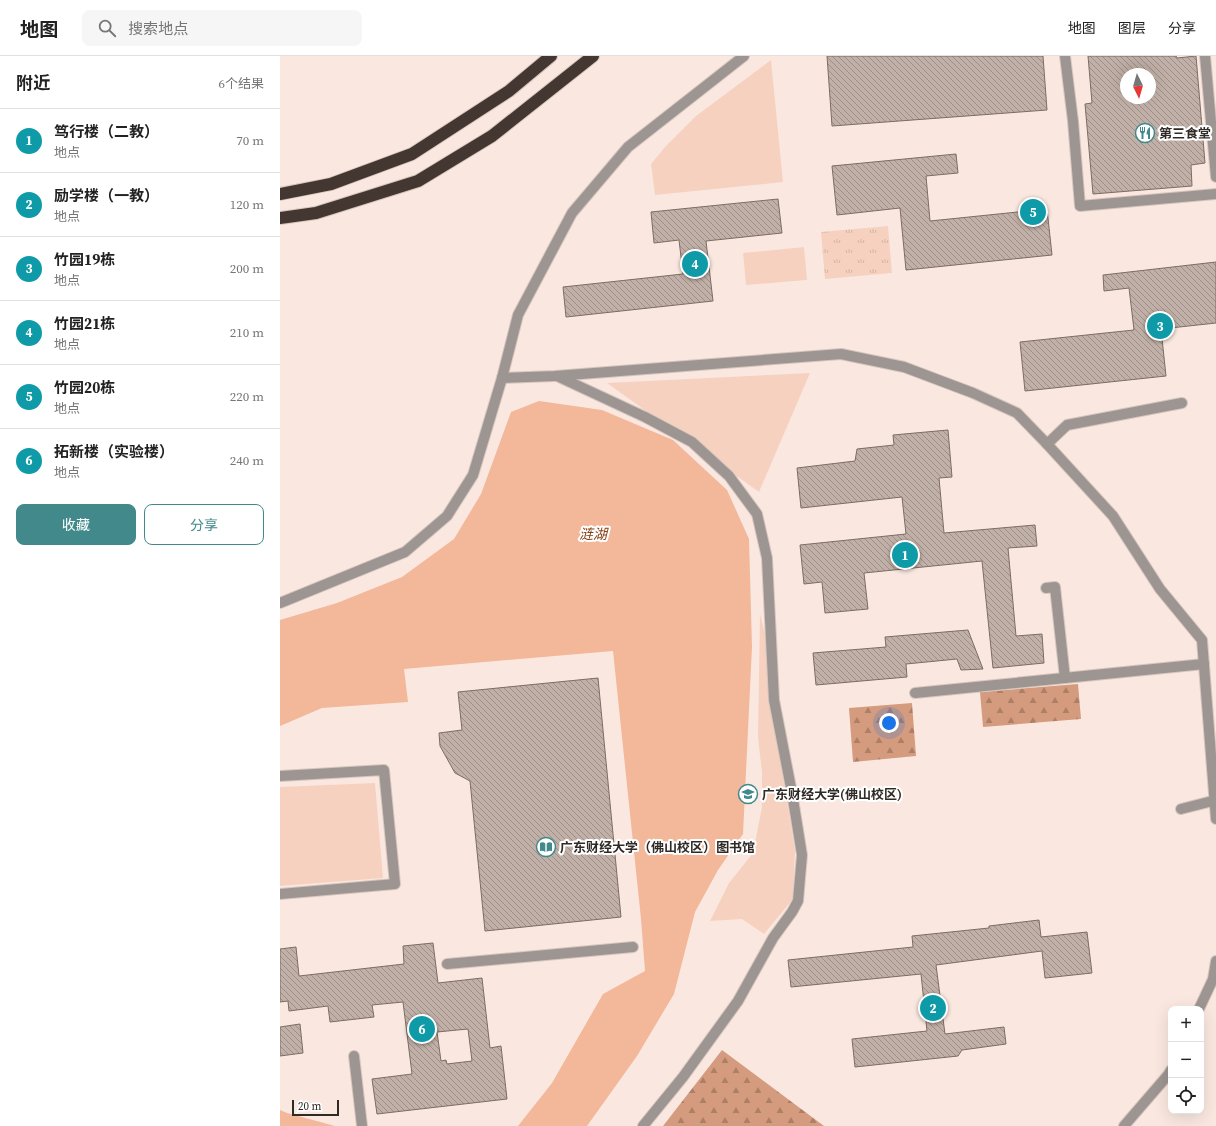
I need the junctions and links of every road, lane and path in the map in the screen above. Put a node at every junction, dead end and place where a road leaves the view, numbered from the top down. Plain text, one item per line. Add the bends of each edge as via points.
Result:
1 (551, 56) edge
2 (593, 56) edge
3 (744, 56) edge
4 (1065, 56) edge
5 (1205, 56) edge
6 (1216, 177) edge
7 (280, 194) edge
8 (1216, 194) edge
9 (280, 218) edge
10 (555, 376) junction
11 (502, 378) junction
12 (1182, 403) dead end
13 (1048, 444) junction
14 (1046, 588) dead end
15 (280, 603) edge
16 (1204, 664) junction
17 (1065, 678) junction
18 (915, 693) dead end
19 (280, 776) edge
20 (1215, 800) edge
21 (1181, 809) dead end
22 (1216, 819) edge
23 (280, 894) edge
24 (633, 947) dead end
25 (1216, 961) edge
26 (447, 964) dead end
27 (1214, 979) edge
28 (1200, 1006) edge
29 (354, 1056) dead end
30 (1168, 1075) edge
31 (362, 1126) edge
32 (643, 1126) edge
33 (1124, 1126) edge

1 - 7 highway via 509,91 412,154 331,184
2 - 9 highway via 492,136 418,181 316,214
3 - 11 street via 628,147 572,213 518,315
4 - 8 street via 1080,206
5 - 6 street
10 - 11 street
10 - 13 street via 841,354 904,367 973,393 1017,413
10 - 32 street via 645,417 692,442 729,476 756,514 767,558 774,700 802,855 798,901 792,912 773,938 738,1001 683,1077
11 - 15 street via 472,475 447,516 405,552
12 - 13 street via 1067,425
13 - 16 street via 1113,516 1160,589 1202,640
14 - 17 street via 1055,587
16 - 17 street
16 - 20 street
17 - 18 street
19 - 23 street via 384,770 395,884
20 - 21 street
20 - 22 street
24 - 26 street
25 - 27 street
27 - 28 street
29 - 31 street
30 - 33 street

